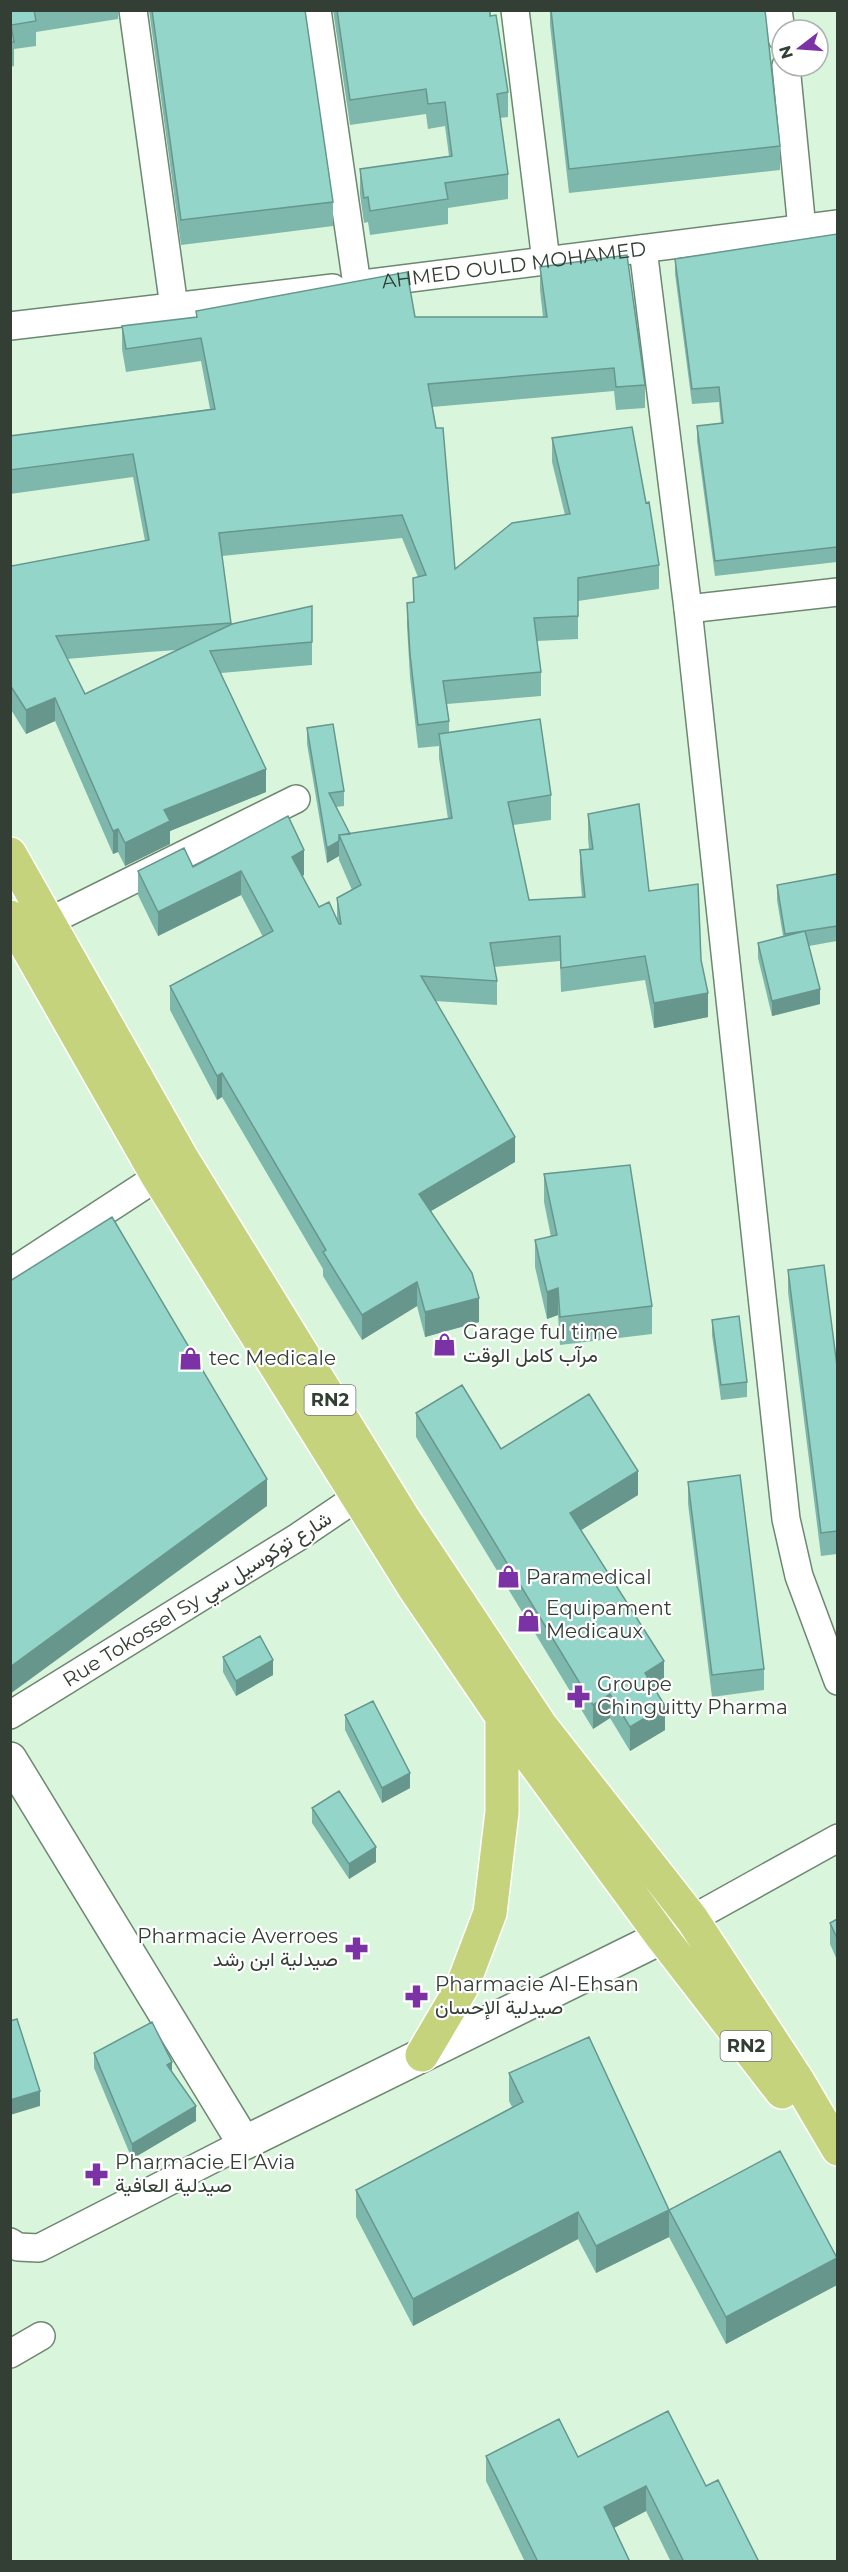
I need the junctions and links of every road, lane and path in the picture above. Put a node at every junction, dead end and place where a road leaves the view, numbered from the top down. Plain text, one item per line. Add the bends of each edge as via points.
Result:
1 (133, 10) edge
2 (317, 10) edge
3 (515, 10) edge
4 (787, 78) edge
5 (837, 224) edge
6 (802, 229) junction
7 (643, 249) junction
8 (546, 261) junction
9 (357, 285) junction
10 (174, 308) junction
11 (10, 326) edge
12 (837, 592) edge
13 (688, 609) junction
14 (296, 799) dead end
15 (10, 854) edge
16 (10, 916) edge
17 (48, 922) junction
18 (170, 1169) junction
19 (10, 1273) edge
20 (369, 1490) junction
21 (837, 1681) edge
22 (514, 1710) junction
23 (10, 1715) edge
24 (10, 1759) edge
25 (837, 1838) edge
26 (692, 1919) junction
27 (662, 1937) junction
28 (422, 2055) junction
29 (244, 2143) junction
30 (837, 2149) edge
31 (10, 2242) edge
32 (41, 2336) dead end
33 (10, 2354) edge

1 - 10 street
2 - 9 street
3 - 8 street
4 - 6 street
5 - 6 street, AHMED OULD MOHAMED
6 - 7 street, AHMED OULD MOHAMED
7 - 8 street, AHMED OULD MOHAMED
7 - 13 street
8 - 9 street, AHMED OULD MOHAMED
9 - 10 street, AHMED OULD MOHAMED
10 - 11 street, AHMED OULD MOHAMED
12 - 13 street
13 - 21 street via 786,1520 799,1576
14 - 17 street
15 - 17 highway, RN2
16 - 18 highway, RN2
17 - 18 highway, RN2
18 - 19 street
18 - 20 highway, RN2
20 - 22 highway, RN2
20 - 23 street, Rue Tokossel Sy شارع توكوسيل سي
22 - 26 highway, RN2
22 - 27 highway, RN2
22 - 28 highway via 490,1913 462,1987
24 - 29 street
25 - 26 street
26 - 27 street
26 - 30 highway, RN2 via 798,2081
27 - 28 street
27 - 30 highway, RN2 via 782,2092
28 - 29 street
29 - 31 street via 39,2248 18,2247
32 - 33 street

